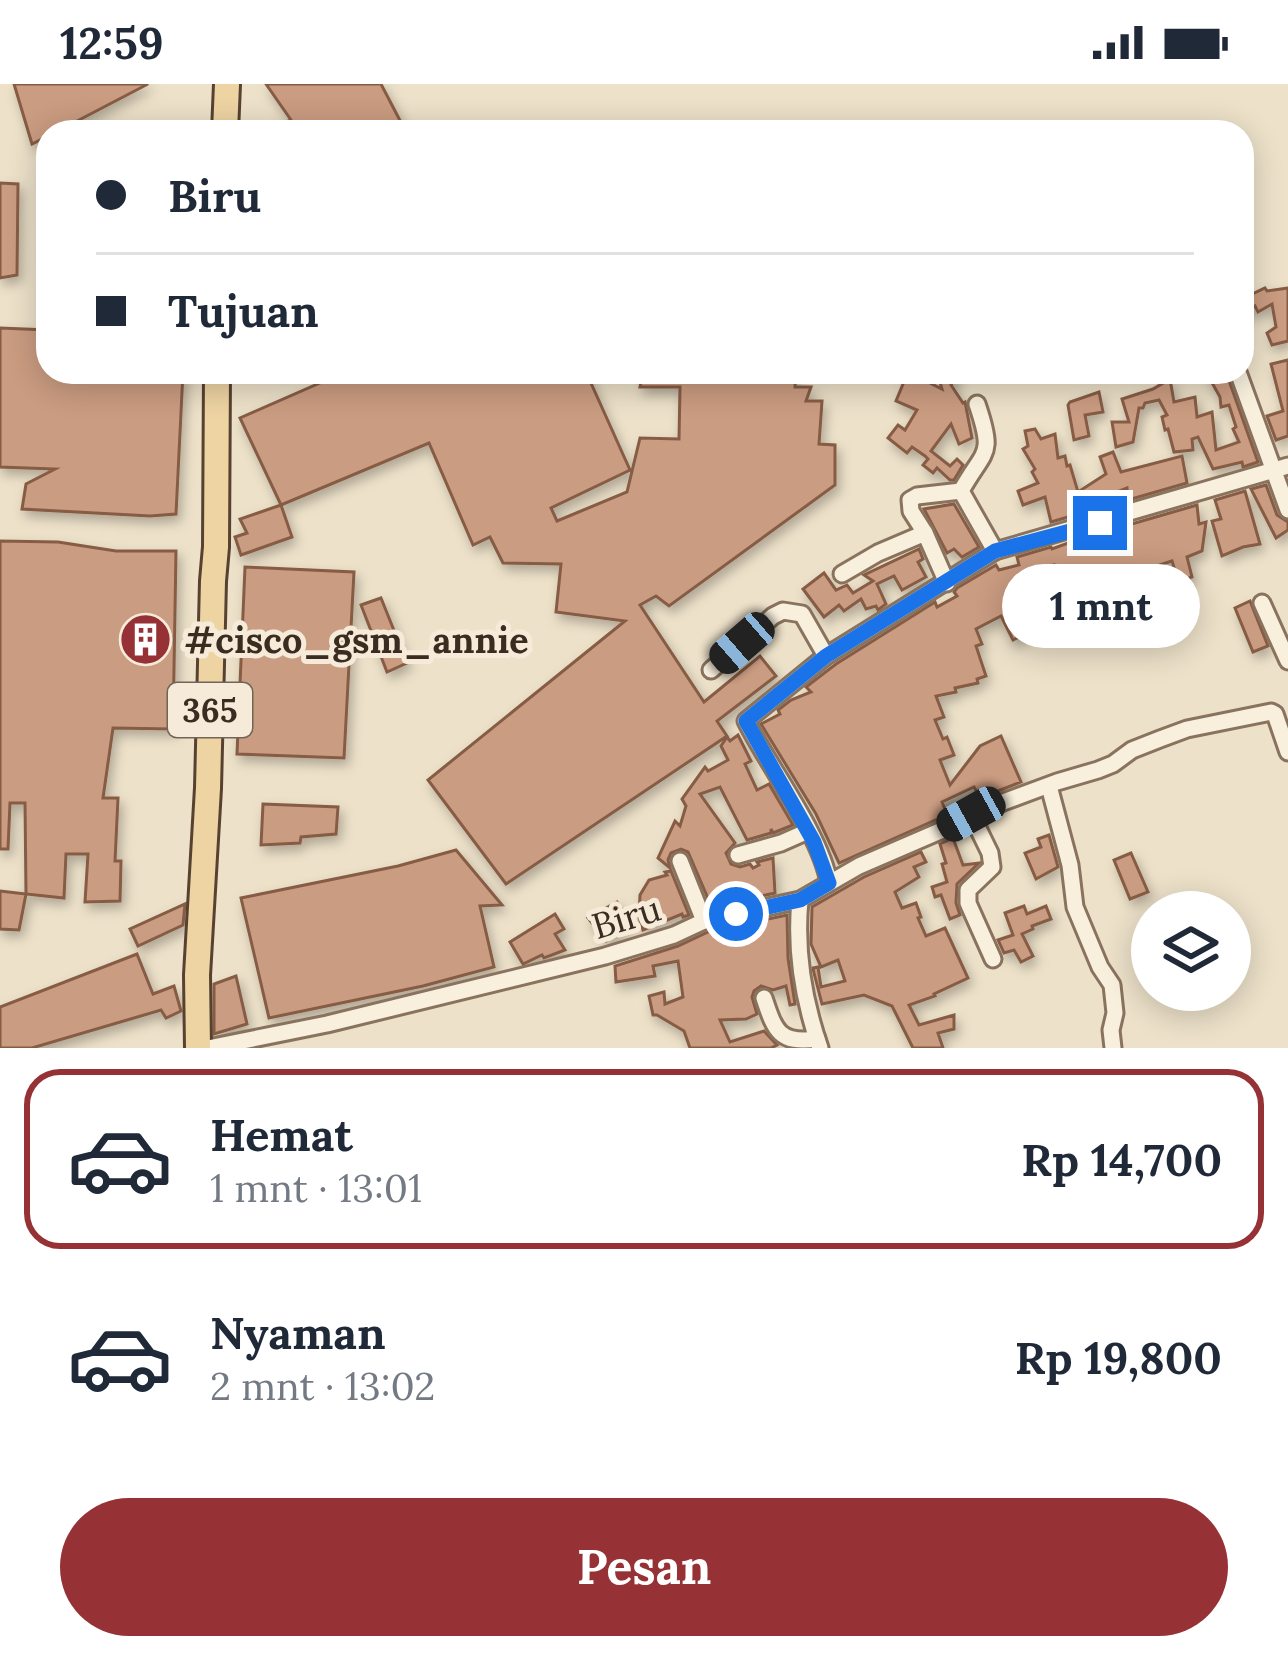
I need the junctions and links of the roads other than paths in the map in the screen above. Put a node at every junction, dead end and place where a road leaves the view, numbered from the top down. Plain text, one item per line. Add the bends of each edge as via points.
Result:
1 (231, 87) edge
2 (227, 120) edge
3 (217, 384) edge
4 (1243, 384) edge
5 (976, 404) dead end
6 (1281, 468) edge
7 (961, 491) junction
8 (1288, 510) edge
9 (925, 533) junction
10 (995, 551) junction
11 (842, 574) dead end
12 (947, 583) junction
13 (1262, 603) dead end
14 (826, 656) junction
15 (1288, 661) edge
16 (711, 670) dead end
17 (1281, 711) edge
18 (1288, 752) edge
19 (1049, 786) junction
20 (971, 814) junction
21 (808, 831) junction
22 (738, 855) dead end
23 (680, 861) dead end
24 (829, 883) junction
25 (800, 900) junction
26 (704, 921) junction
27 (993, 959) dead end
28 (764, 998) dead end
29 (819, 1043) edge
30 (198, 1048) edge
31 (208, 1048) edge
32 (1113, 1048) edge

1 - 2 main road
3 - 30 main road, 365
4 - 6 street
5 - 7 street via 986,449
6 - 8 street
6 - 10 street
7 - 9 street via 910,500
7 - 10 street
9 - 11 street
9 - 12 street
10 - 12 street
12 - 14 street
13 - 15 street
14 - 16 street via 802,614 783,610
14 - 21 street via 746,721
17 - 18 street, Biru
17 - 19 street, Biru via 1187,729
19 - 20 street, Biru
19 - 32 street via 1075,907 1112,985
20 - 24 street, Biru
20 - 27 street via 992,867 968,890 968,903
21 - 22 street
21 - 24 street
23 - 26 street
24 - 25 street, Biru
25 - 26 street, Biru
25 - 29 street via 800,969
26 - 31 street, Biru via 604,956
28 - 29 street via 782,1035

